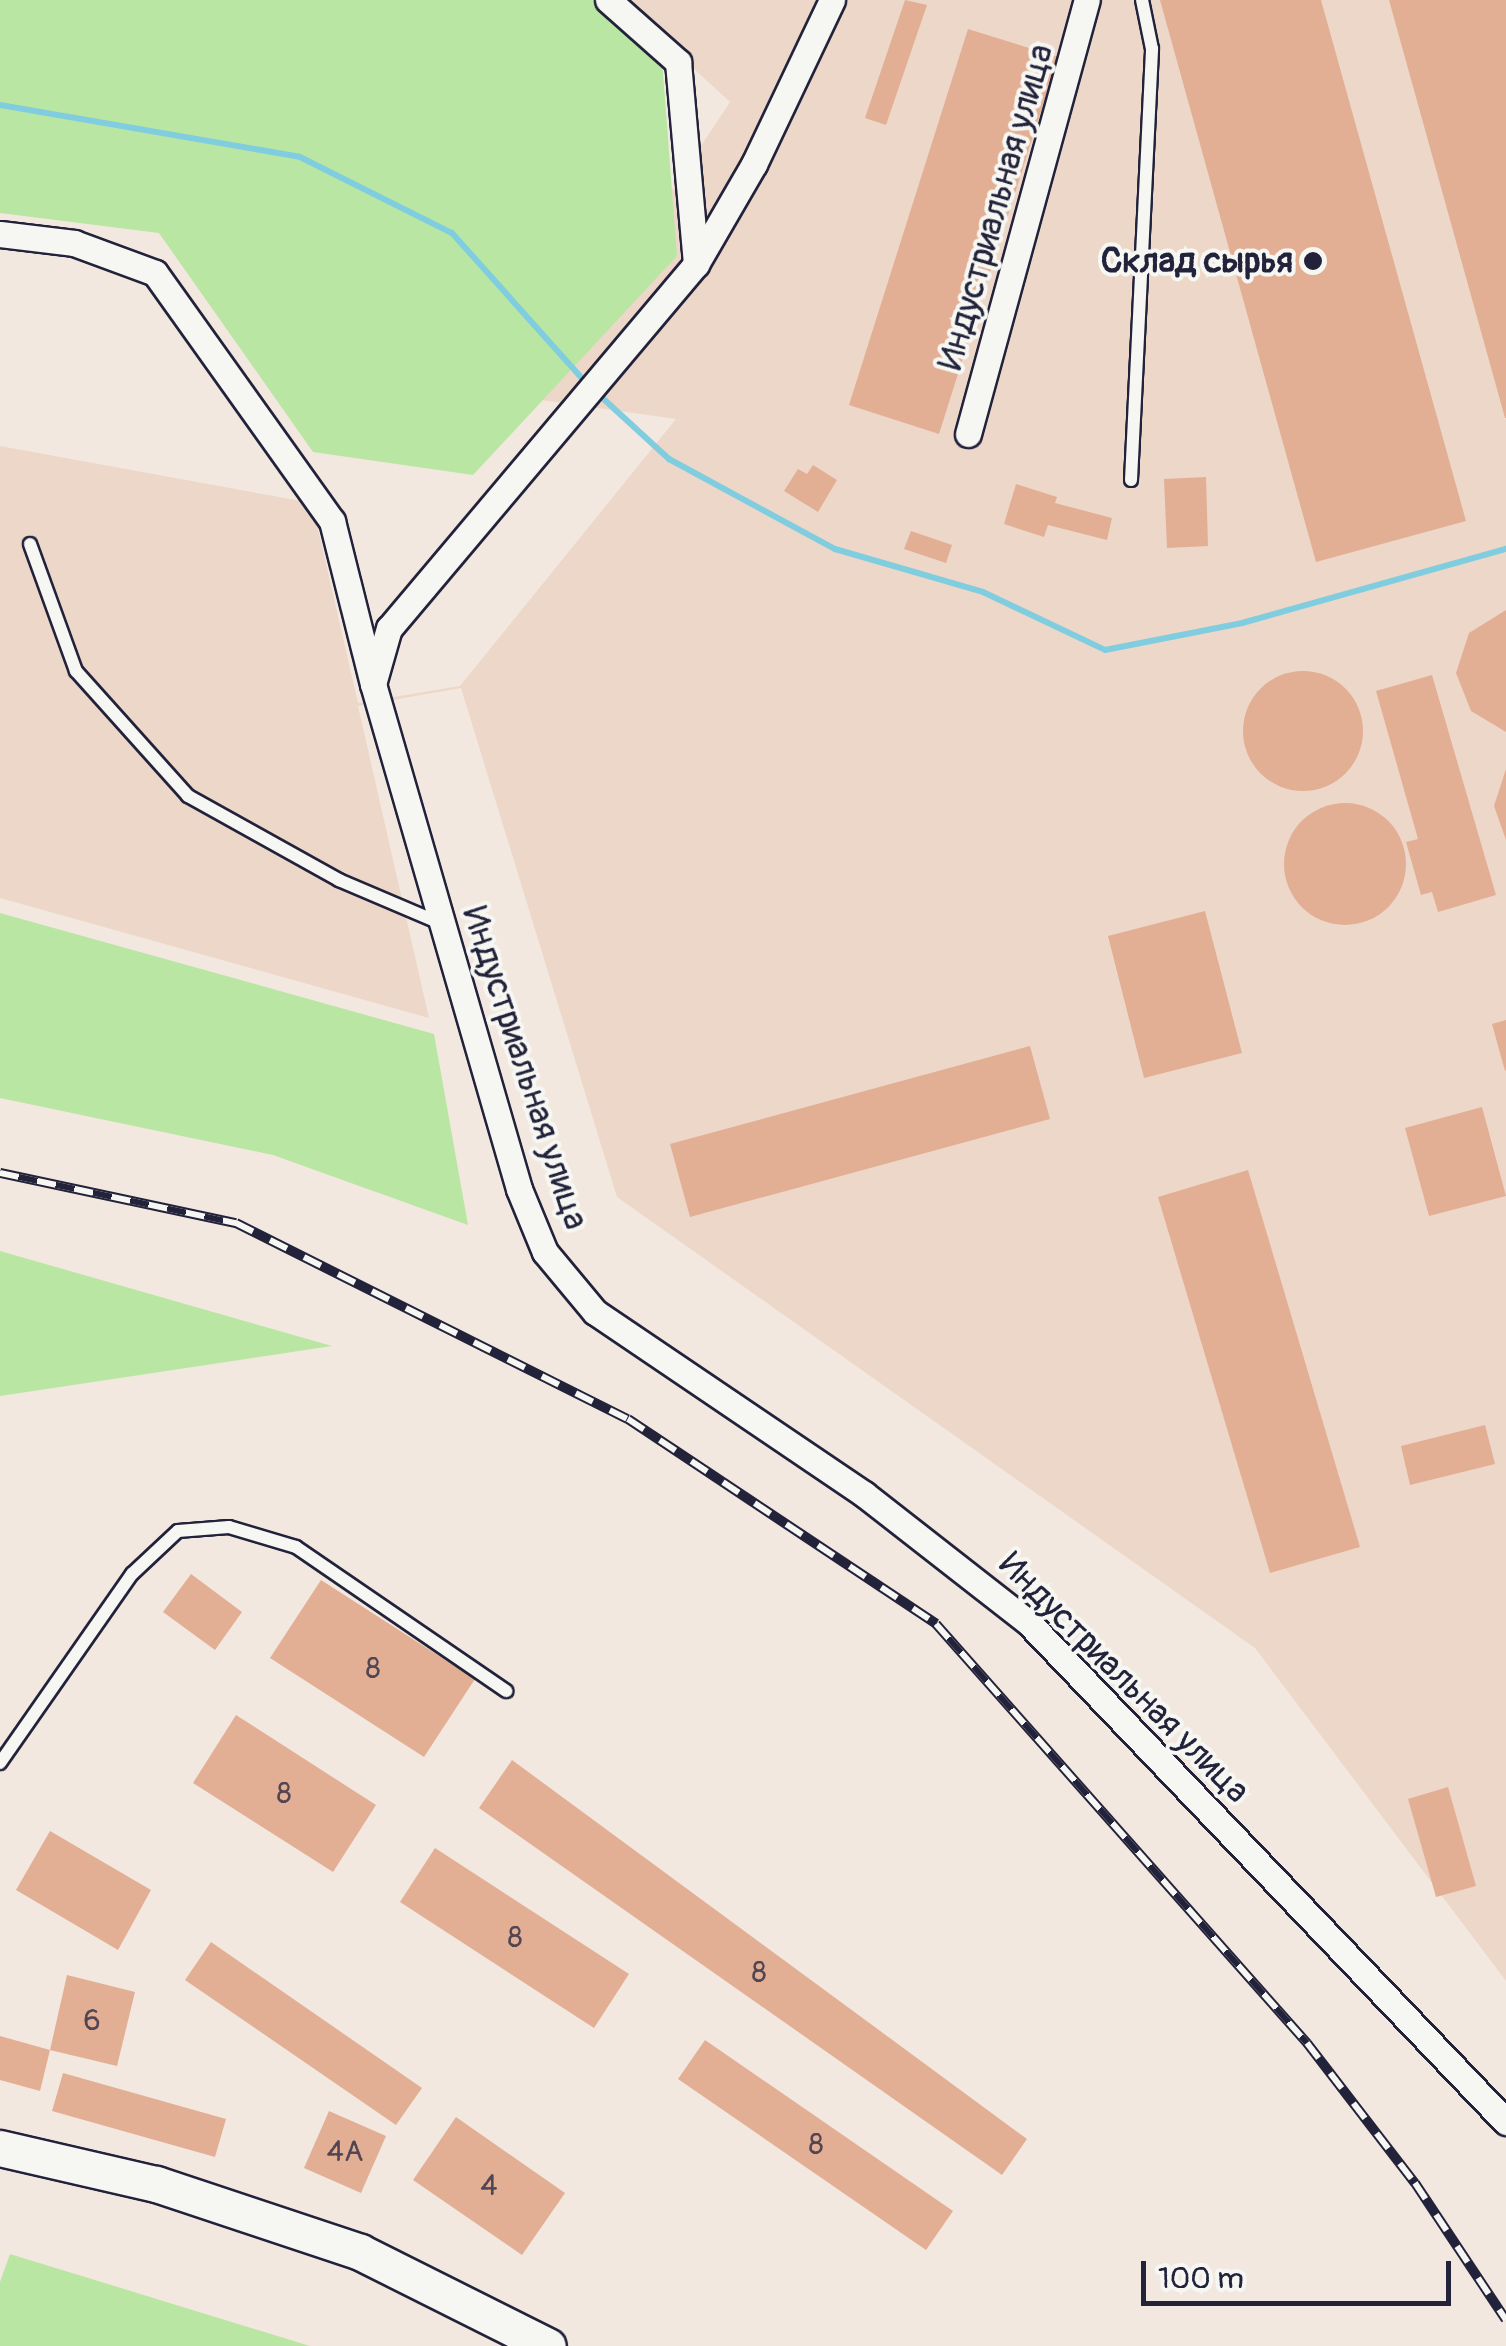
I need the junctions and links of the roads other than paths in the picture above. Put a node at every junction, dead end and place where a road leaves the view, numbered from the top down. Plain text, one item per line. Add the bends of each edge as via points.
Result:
1 (608, 0) edge
2 (832, 0) edge
3 (1086, 0) edge
4 (1142, 0) edge
5 (0, 234) edge
6 (696, 264) junction
7 (968, 434) dead end
8 (1132, 480) dead end
9 (30, 544) dead end
10 (372, 684) junction
11 (442, 924) junction
12 (506, 1691) dead end
13 (0, 1763) edge
14 (1506, 2122) edge
15 (0, 2148) edge
16 (548, 2346) edge

1 - 6 street via 678,62
2 - 6 street via 754,164
3 - 7 street, Индустриальная улица
4 - 8 lane via 1152,49
5 - 10 street, Индустриальная улица via 74,243 155,273 332,521
6 - 10 street via 389,628
9 - 11 lane via 76,671 188,796 338,880
10 - 11 street, Индустриальная улица
11 - 14 street, Индустриальная улица via 518,1188 545,1252 570,1285 617,1330 864,1494 1028,1622
12 - 13 lane via 296,1547 229,1527 178,1531 132,1574
15 - 16 main road via 156,2184 360,2252

